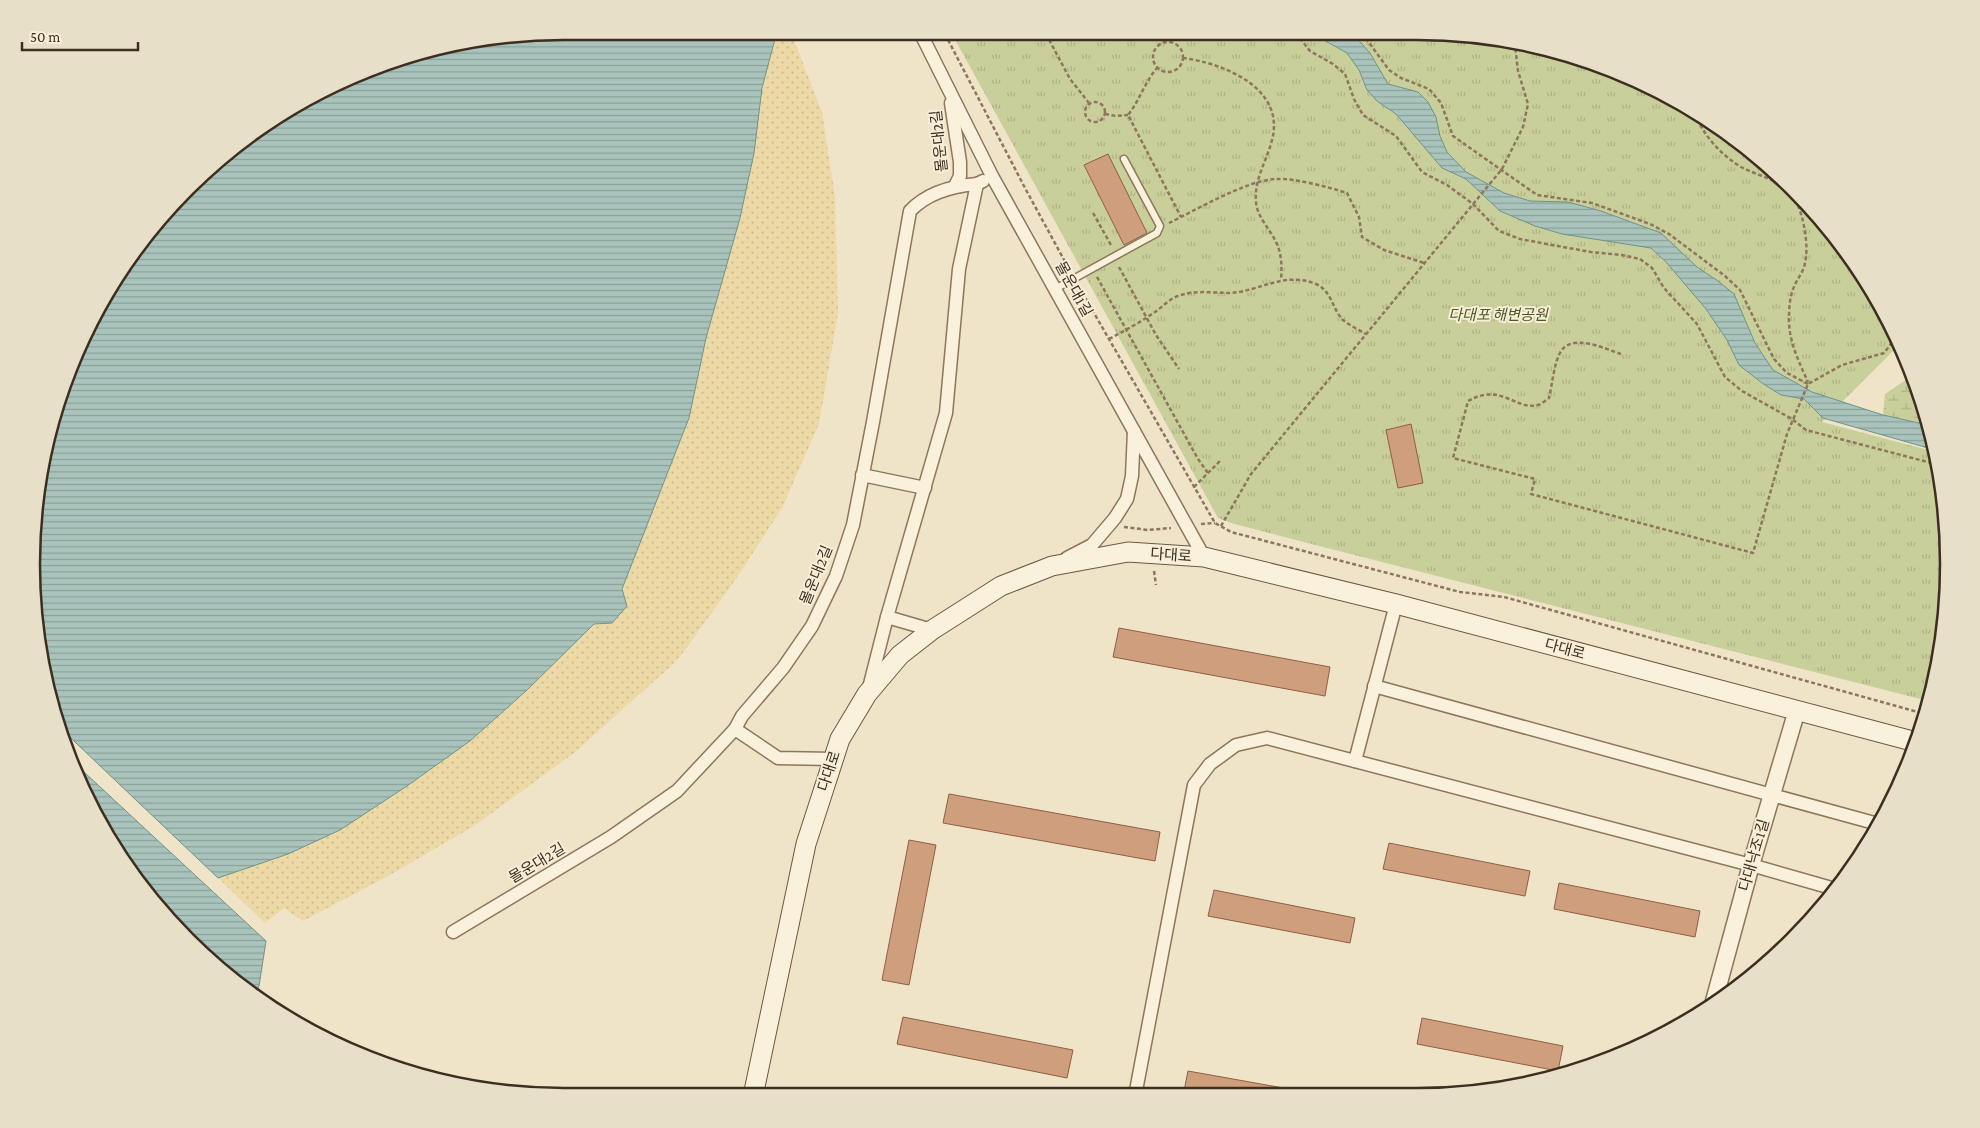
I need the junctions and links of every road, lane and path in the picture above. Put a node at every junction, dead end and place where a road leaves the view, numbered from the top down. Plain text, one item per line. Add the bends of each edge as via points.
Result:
1 (924, 40) edge
2 (948, 40) edge
3 (1049, 40) edge
4 (1164, 40) edge
5 (1301, 40) edge
6 (1367, 40) edge
7 (1165, 43) junction
8 (1516, 50) edge
9 (1183, 58) junction
10 (1158, 67) junction
11 (950, 92) junction
12 (1089, 103) junction
13 (1104, 114) junction
14 (1128, 115) junction
15 (1699, 123) edge
16 (1124, 159) dead end
17 (1502, 169) junction
18 (992, 176) junction
19 (1774, 182) edge
20 (977, 184) junction
21 (1256, 184) junction
22 (955, 186) junction
23 (1473, 204) junction
24 (1797, 204) edge
25 (1093, 213) dead end
26 (1181, 217) junction
27 (1166, 224) dead end
28 (1115, 256) junction
29 (1424, 263) junction
30 (1094, 268) junction
31 (1074, 278) junction
32 (1281, 280) junction
33 (1055, 289) junction
34 (1146, 318) junction
35 (1366, 334) junction
36 (1109, 339) junction
37 (1891, 343) edge
38 (1621, 354) dead end
39 (1179, 369) dead end
40 (1808, 384) junction
41 (1792, 419) junction
42 (1134, 431) junction
43 (1220, 461) dead end
44 (1930, 463) edge
45 (1208, 473) junction
46 (862, 475) junction
47 (1194, 487) junction
48 (924, 488) junction
49 (1215, 523) junction
50 (1196, 525) dead end
51 (1115, 526) dead end
52 (1221, 526) junction
53 (1177, 527) dead end
54 (1204, 557) junction
55 (1052, 566) junction
56 (1396, 604) junction
57 (887, 617) junction
58 (932, 630) junction
59 (1374, 686) junction
60 (867, 694) junction
61 (1797, 710) junction
62 (1918, 712) edge
63 (735, 729) junction
64 (1909, 740) edge
65 (834, 759) junction
66 (1355, 761) junction
67 (1771, 795) junction
68 (1872, 822) edge
69 (1751, 865) junction
70 (1828, 887) edge
71 (453, 932) dead end
72 (1716, 994) edge
73 (756, 1088) edge
74 (1137, 1088) edge

1 - 11 street, 몰운대1길
2 - 31 path
3 - 12 path via 1070,79
4 - 7 path
5 - 23 path via 1310,51 1345,74 1363,115 1396,136 1422,172
6 - 17 path via 1389,70 1429,89 1441,103 1453,136
7 - 9 path via 1176,45
7 - 10 path via 1156,50 1154,57
8 - 17 path via 1518,72 1528,104 1523,127
9 - 10 path via 1176,70 1168,72
9 - 21 path via 1202,60 1245,78 1260,91 1272,110 1275,123 1273,138
10 - 14 path
11 - 18 street, 몰운대1길
11 - 22 street, 몰운대2길 via 960,162 960,176
12 - 13 path via 1099,102
12 - 13 path via 1084,112 1086,118 1096,122
13 - 14 path
14 - 26 path
15 - 19 path via 1717,147 1740,166
16 - 28 lane via 1160,226 1157,233
17 - 23 path
17 - 40 path via 1537,195 1592,202 1669,234 1740,290 1774,359 1787,373
18 - 20 street
18 - 33 street, 몰운대1길
20 - 22 street
20 - 48 street via 959,268 946,413
21 - 26 path
21 - 29 path via 1275,179 1323,185 1347,193 1359,218 1362,237 1384,250
21 - 32 path via 1259,214 1280,256
22 - 46 street, 몰운대2길 via 920,201 910,212
23 - 29 path
23 - 41 path via 1499,231 1520,239 1640,259 1652,268 1664,288 1697,324 1725,376 1742,391
24 - 40 path via 1805,232 1805,263 1793,289 1789,318 1793,347
25 - 28 path
26 - 27 path
28 - 30 lane
28 - 34 path
29 - 35 path
30 - 31 lane
30 - 45 path via 1145,365
31 - 33 lane
31 - 36 path
32 - 34 path via 1230,293 1208,291 1180,295
32 - 35 path via 1318,285 1330,295 1334,308 1344,320
33 - 42 street, 몰운대1길
34 - 36 path
34 - 39 path
35 - 52 path via 1251,474
36 - 47 path
37 - 40 path via 1884,352 1842,365
38 - 41 path via 1581,342 1569,345 1560,351 1548,398 1539,405 1490,394 1468,400 1453,458 1535,479 1531,494 1753,552
40 - 41 path
41 - 44 path via 1806,430
42 - 54 street, 몰운대1길
42 - 55 street via 1132,476 1126,499 1115,518 1092,545
43 - 45 path
45 - 47 path
46 - 48 street
46 - 63 street, 몰운대2길 via 853,525 836,576 812,626
47 - 49 path
48 - 57 street
49 - 50 path
49 - 52 path
51 - 53 path via 1148,530
52 - 62 path via 1231,532 1460,592 1504,597
54 - 55 main road, 다대로 via 1128,552
54 - 56 main road, 다대로
55 - 58 main road, 다대로 via 1001,586
56 - 59 street
56 - 61 main road, 다대로
57 - 58 street
57 - 60 street
58 - 60 main road, 다대로 via 900,655
59 - 66 street
59 - 67 street
60 - 65 main road, 다대로 via 840,739
61 - 64 main road, 다대로
61 - 67 street, 다대낙조1길
63 - 65 street via 778,758
63 - 71 street, 몰운대2길 via 677,791 611,837
65 - 73 main road, 다대로 via 806,844
66 - 69 street
66 - 74 street via 1267,738 1236,745 1210,764 1194,785
67 - 68 street
67 - 69 street, 다대낙조1길
69 - 70 street
69 - 72 street, 다대낙조1길

